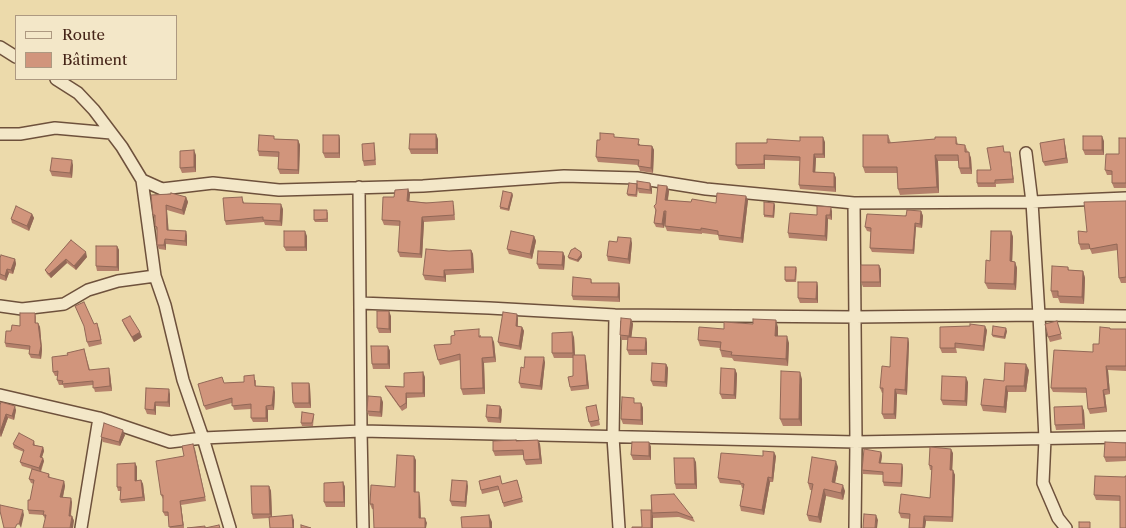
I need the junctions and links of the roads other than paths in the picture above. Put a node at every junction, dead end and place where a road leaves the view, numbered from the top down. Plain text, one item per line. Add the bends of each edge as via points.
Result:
1 (0, 47) edge
2 (15, 56) edge
3 (57, 80) edge
4 (0, 134) edge
5 (111, 134) junction
6 (1026, 153) dead end
7 (142, 180) junction
8 (359, 188) junction
9 (1126, 198) edge
10 (1032, 202) junction
11 (854, 203) junction
12 (155, 276) junction
13 (360, 303) junction
14 (0, 306) edge
15 (615, 315) junction
16 (1038, 315) junction
17 (1126, 316) edge
18 (856, 317) junction
19 (0, 395) edge
20 (99, 418) junction
21 (361, 431) junction
22 (613, 437) junction
23 (1126, 437) edge
24 (203, 438) junction
25 (1045, 439) junction
26 (856, 442) junction
27 (81, 528) edge
28 (230, 528) edge
29 (363, 528) edge
30 (619, 528) edge
31 (855, 528) edge
32 (1066, 528) edge

1 - 2 street
3 - 5 street via 94,110
4 - 5 street via 55,128
5 - 7 street
6 - 10 street
7 - 8 street via 162,190 213,183 279,190
7 - 12 street
8 - 11 street via 564,176 637,178 706,189
8 - 13 street
9 - 10 street
10 - 11 street
10 - 16 street
11 - 18 street
12 - 14 street via 118,281 88,290 64,304 22,309
12 - 24 street
13 - 15 street
13 - 21 street
15 - 18 street
15 - 22 street
16 - 17 street
16 - 18 street
16 - 25 street
18 - 26 street
19 - 20 street
20 - 24 street via 170,442
20 - 27 street
21 - 22 street
21 - 24 street
21 - 29 street
22 - 26 street
22 - 30 street
23 - 25 street
24 - 28 street
25 - 26 street
25 - 32 street via 1043,482 1058,518
26 - 31 street

